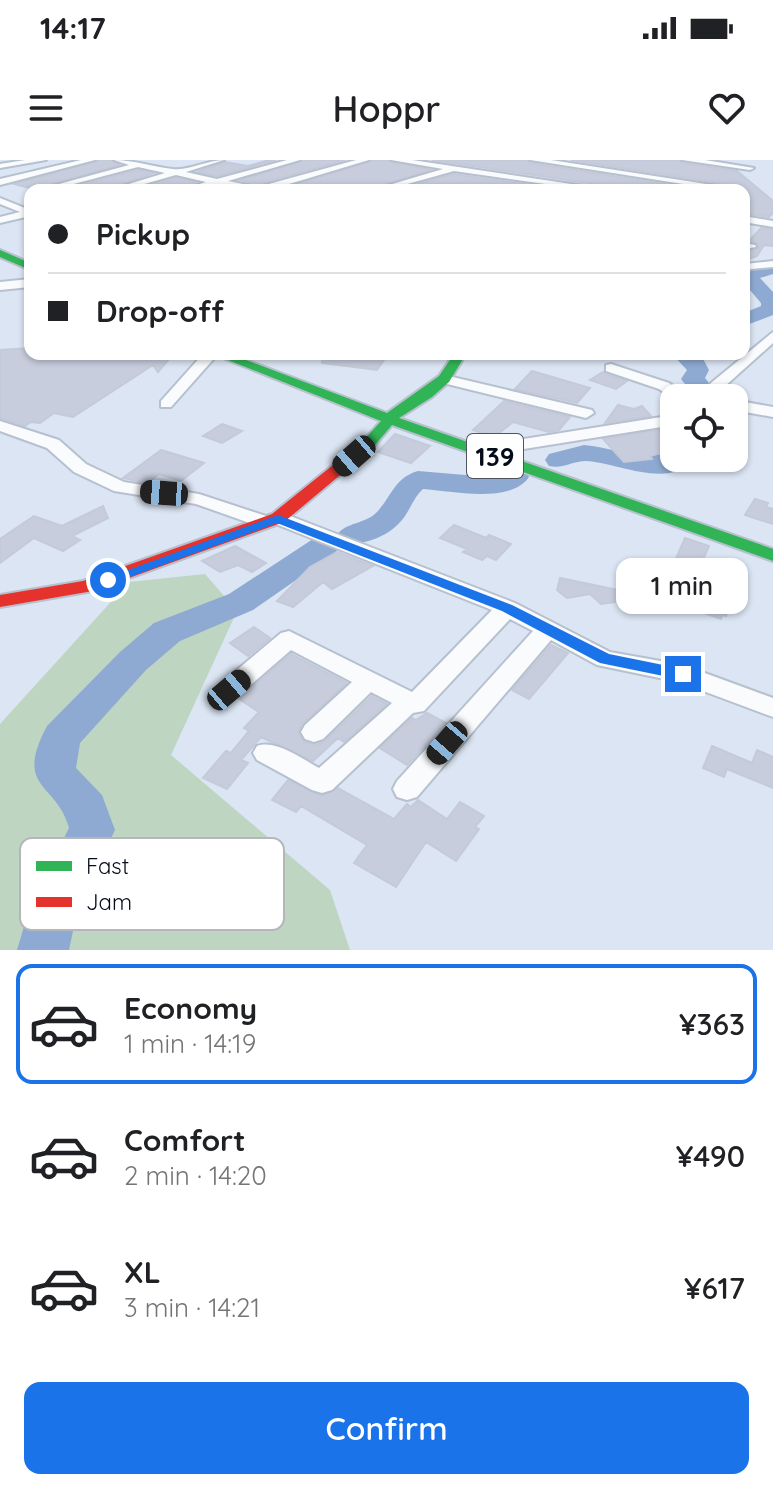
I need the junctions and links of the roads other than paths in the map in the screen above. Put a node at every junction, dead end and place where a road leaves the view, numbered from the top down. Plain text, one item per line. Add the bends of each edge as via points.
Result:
1 (42, 160) edge
2 (91, 160) edge
3 (118, 160) edge
4 (157, 160) edge
5 (220, 160) edge
6 (296, 160) edge
7 (365, 160) edge
8 (395, 160) edge
9 (535, 160) edge
10 (587, 160) edge
11 (689, 160) edge
12 (752, 164) edge
13 (140, 165) junction
14 (630, 165) dead end
15 (0, 166) edge
16 (576, 166) junction
17 (454, 169) junction
18 (256, 171) junction
19 (176, 172) junction
20 (619, 172) junction
21 (239, 175) junction
22 (503, 176) junction
23 (665, 179) junction
24 (294, 180) junction
25 (217, 181) junction
26 (539, 181) junction
27 (0, 182) edge
28 (550, 182) junction
29 (65, 184) edge
30 (134, 184) edge
31 (206, 184) edge
32 (231, 184) edge
33 (274, 184) edge
34 (281, 184) edge
35 (398, 184) edge
36 (535, 184) edge
37 (565, 184) edge
38 (601, 184) edge
39 (658, 184) edge
40 (690, 184) edge
41 (717, 184) edge
42 (15, 197) dead end
43 (0, 201) edge
44 (24, 211) edge
45 (24, 214) edge
46 (0, 220) edge
47 (750, 220) edge
48 (773, 224) edge
49 (0, 250) edge
50 (24, 259) edge
51 (24, 264) edge
52 (773, 264) edge
53 (750, 266) edge
54 (24, 284) edge
55 (0, 286) edge
56 (773, 336) edge
57 (750, 356) edge
58 (206, 360) edge
59 (236, 360) edge
60 (254, 360) edge
61 (456, 360) edge
62 (746, 360) edge
63 (611, 368) dead end
64 (444, 379) junction
65 (718, 384) edge
66 (660, 385) edge
67 (166, 404) dead end
68 (748, 408) edge
69 (773, 412) edge
70 (586, 413) dead end
71 (392, 415) junction
72 (660, 422) edge
73 (0, 426) edge
74 (498, 448) junction
75 (271, 520) junction
76 (773, 545) edge
77 (773, 555) edge
78 (0, 601) edge
79 (507, 608) junction
80 (548, 629) junction
81 (369, 680) junction
82 (229, 690) dead end
83 (410, 701) junction
84 (773, 708) edge
85 (314, 732) dead end
86 (266, 753) dead end
87 (407, 789) dead end

1 - 15 street
2 - 27 street
3 - 13 street
4 - 13 street
5 - 19 street
6 - 18 street
7 - 24 street
8 - 17 street
9 - 16 street
9 - 22 street
10 - 16 street
11 - 12 street
11 - 23 street
12 - 41 street
13 - 19 street
13 - 29 street
14 - 20 street
16 - 20 street
16 - 28 street
17 - 22 street
17 - 35 street
18 - 21 street
18 - 24 street
19 - 25 street
19 - 30 street
20 - 23 street
20 - 38 street
21 - 25 street
21 - 33 street
22 - 26 street
23 - 39 street
23 - 40 street
24 - 34 street
25 - 31 street
25 - 32 street
26 - 28 street
26 - 36 street
28 - 37 street
42 - 43 street
43 - 44 street
45 - 46 street
47 - 48 street
49 - 50 main road
49 - 51 main road
52 - 53 street
54 - 55 street
56 - 57 street
58 - 67 street
59 - 71 main road, 139
60 - 71 main road, 139
61 - 64 main road
62 - 65 street
63 - 66 street
64 - 70 street
64 - 71 main road
68 - 69 street
71 - 74 main road, 139
71 - 75 main road via 367,445
71 - 77 main road, 139
72 - 74 street
73 - 75 street via 53,444 80,468 120,487 199,499
74 - 76 main road, 139
75 - 78 main road via 86,587
75 - 79 street
79 - 80 street
79 - 83 street via 415,704
80 - 84 street via 605,659 683,674
80 - 87 street
81 - 82 street via 289,639
81 - 83 street
81 - 85 street
83 - 86 street via 322,782

